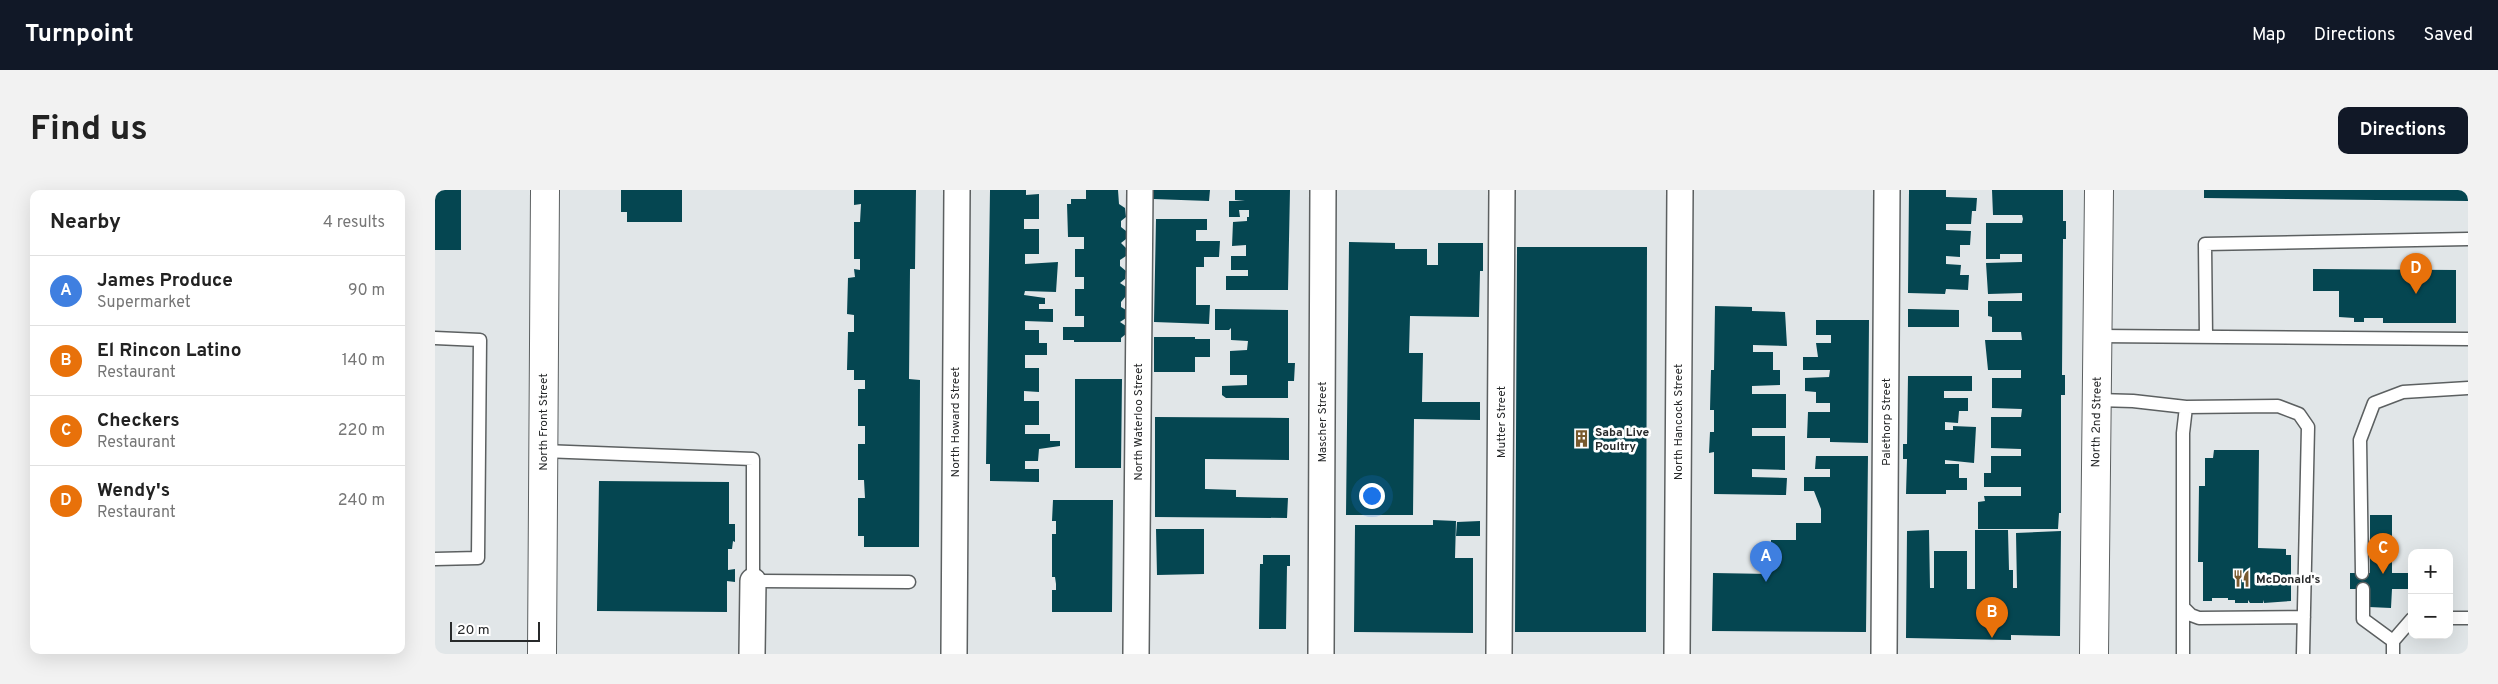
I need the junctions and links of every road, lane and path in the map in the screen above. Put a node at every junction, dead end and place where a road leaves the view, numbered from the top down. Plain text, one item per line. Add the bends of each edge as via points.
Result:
1 (545, 190) edge
2 (957, 190) edge
3 (1140, 190) edge
4 (1323, 190) edge
5 (1502, 190) edge
6 (1680, 190) edge
7 (1887, 190) edge
8 (2099, 190) edge
9 (2468, 239) edge
10 (2097, 336) junction
11 (435, 338) edge
12 (2206, 338) junction
13 (2468, 339) edge
14 (2468, 388) edge
15 (2097, 400) junction
16 (2186, 407) junction
17 (543, 451) junction
18 (435, 559) edge
19 (2362, 573) dead end
20 (753, 581) junction
21 (909, 582) dead end
22 (2363, 589) dead end
23 (2183, 608) junction
24 (2304, 617) junction
25 (2453, 618) edge
26 (2468, 618) edge
27 (2408, 624) edge
28 (2393, 641) junction
29 (542, 654) edge
30 (752, 654) edge
31 (954, 654) edge
32 (1137, 654) edge
33 (1321, 654) edge
34 (1499, 654) edge
35 (1677, 654) edge
36 (1884, 654) edge
37 (2094, 654) edge
38 (2183, 654) edge
39 (2303, 654) edge
40 (2393, 654) edge

1 - 17 street, North Front Street
2 - 31 street, North Howard Street
3 - 32 street, North Waterloo Street
4 - 33 street, Mascher Street
5 - 34 street, Mutter Street
6 - 35 street, North Hancock Street
7 - 36 street, Palethorp Street
8 - 10 street, North 2nd Street
9 - 12 lane via 2205,244
10 - 12 lane
10 - 15 street, North 2nd Street
11 - 18 lane via 480,340 478,558
12 - 13 lane
14 - 19 lane via 2403,392 2374,403 2360,440
15 - 16 lane
15 - 37 street, North 2nd Street
16 - 23 lane via 2183,433
16 - 24 lane via 2278,406 2299,414 2309,427
17 - 20 lane via 753,459
17 - 29 street, North Front Street
20 - 21 lane
20 - 30 street
22 - 28 lane via 2363,619
23 - 24 lane via 2199,618
23 - 38 lane
24 - 39 lane
25 - 26 lane
27 - 28 lane
28 - 40 lane

